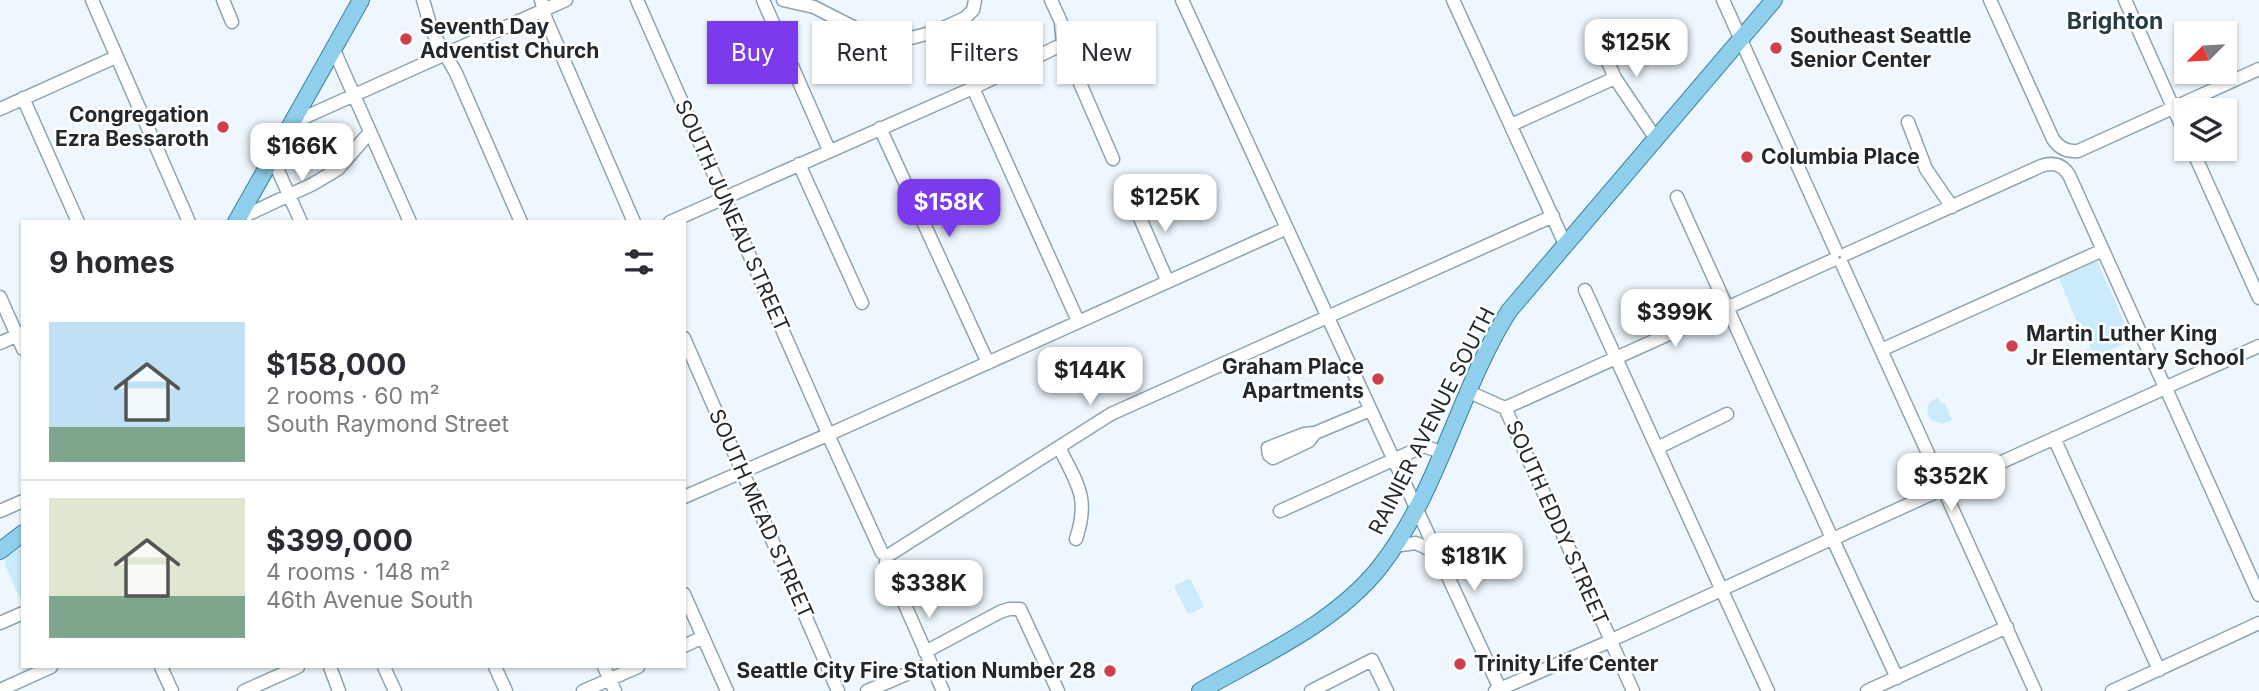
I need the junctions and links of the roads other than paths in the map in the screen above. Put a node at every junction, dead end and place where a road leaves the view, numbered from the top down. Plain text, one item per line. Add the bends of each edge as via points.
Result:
1 (92, 0) edge
2 (223, 0) edge
3 (361, 0) edge
4 (424, 0) edge
5 (566, 0) edge
6 (637, 0) edge
7 (763, 0) edge
8 (783, 0) edge
9 (975, 0) edge
10 (1051, 0) edge
11 (1182, 0) edge
12 (1453, 0) edge
13 (1723, 0) edge
14 (1774, 0) edge
15 (1990, 0) edge
16 (2125, 0) edge
17 (542, 5) edge
18 (1060, 21) edge
19 (232, 22) dead end
20 (1595, 32) dead end
21 (1741, 39) junction
22 (1057, 47) edge
23 (334, 50) junction
24 (446, 55) junction
25 (116, 57) junction
26 (2259, 69) edge
27 (1615, 78) junction
28 (1080, 84) edge
29 (973, 88) junction
30 (354, 95) junction
31 (23, 99) junction
32 (2173, 107) junction
33 (0, 109) edge
34 (1908, 122) dead end
35 (292, 123) junction
36 (1511, 125) junction
37 (880, 128) junction
38 (370, 132) junction
39 (1656, 139) junction
40 (830, 150) junction
41 (272, 157) junction
42 (1113, 159) dead end
43 (2197, 161) edge
44 (799, 164) junction
45 (289, 196) junction
46 (1677, 197) dead end
47 (724, 198) junction
48 (1133, 202) dead end
49 (1952, 207) junction
50 (1553, 216) junction
51 (77, 220) edge
52 (188, 220) edge
53 (238, 220) edge
54 (239, 220) edge
55 (300, 220) edge
56 (409, 220) edge
57 (520, 220) edge
58 (633, 220) edge
59 (674, 220) edge
60 (1287, 228) junction
61 (1565, 244) junction
62 (2103, 250) junction
63 (1839, 258) junction
64 (1167, 280) junction
65 (1585, 290) dead end
66 (0, 297) edge
67 (2259, 298) edge
68 (862, 303) dead end
69 (1727, 307) junction
70 (1328, 316) junction
71 (1078, 321) junction
72 (20, 334) edge
73 (0, 343) edge
74 (686, 343) edge
75 (2259, 346) edge
76 (1881, 350) junction
77 (1616, 358) junction
78 (988, 363) junction
79 (2166, 388) junction
80 (1469, 392) junction
81 (1505, 408) junction
82 (1370, 410) junction
83 (1727, 414) dead end
84 (1315, 433) dead end
85 (829, 435) junction
86 (2054, 438) junction
87 (1059, 447) junction
88 (1657, 448) junction
89 (1443, 453) junction
90 (1393, 460) junction
91 (743, 473) junction
92 (1944, 489) junction
93 (686, 496) edge
94 (21, 502) edge
95 (1416, 508) junction
96 (0, 511) edge
97 (1280, 511) dead end
98 (21, 534) edge
99 (1832, 539) junction
100 (1076, 540) dead end
101 (1393, 547) junction
102 (0, 550) edge
103 (1437, 553) junction
104 (885, 557) junction
105 (1722, 590) junction
106 (2259, 595) edge
107 (686, 599) edge
108 (21, 614) edge
109 (2259, 623) edge
110 (0, 624) edge
111 (2007, 627) junction
112 (703, 637) junction
113 (1611, 641) junction
114 (686, 645) edge
115 (928, 658) junction
116 (49, 668) edge
117 (161, 668) edge
118 (292, 668) edge
119 (330, 668) edge
120 (384, 668) edge
121 (495, 668) edge
122 (604, 668) edge
123 (637, 668) edge
124 (2159, 670) junction
125 (274, 671) edge
126 (1897, 678) junction
127 (612, 685) edge
128 (0, 690) edge
129 (1499, 690) edge
130 (172, 691) edge
131 (244, 691) edge
132 (339, 691) edge
133 (395, 691) edge
134 (506, 691) edge
135 (583, 691) edge
136 (727, 691) edge
137 (838, 691) edge
138 (867, 691) edge
139 (943, 691) edge
140 (1058, 691) edge
141 (1200, 691) edge
142 (1311, 691) edge
143 (1387, 691) edge
144 (1633, 691) edge
145 (1768, 691) edge
146 (1867, 691) edge
147 (2035, 691) edge
148 (2112, 691) edge

1 - 25 street
2 - 19 street
3 - 23 main road
4 - 24 street via 432,31
5 - 17 street
6 - 47 street, SOUTH JUNEAU STREET
7 - 40 street
8 - 9 street via 814,7 865,33 908,39 965,18
10 - 18 street
11 - 60 street
12 - 36 street
13 - 21 street
14 - 21 main road, RAINIER AVENUE SOUTH
15 - 32 street via 2053,139 2062,149 2078,151
16 - 32 street
17 - 24 street
17 - 58 street
20 - 27 street
21 - 39 main road, RAINIER AVENUE SOUTH
21 - 63 street
22 - 29 street
23 - 30 street
23 - 35 main road
24 - 30 street
24 - 57 street
25 - 31 street
25 - 52 street
26 - 32 street
27 - 36 street
27 - 39 street
28 - 42 street
29 - 37 street
29 - 71 street
30 - 35 street
30 - 38 street
31 - 33 street
31 - 51 street
34 - 49 street via 1926,169
35 - 41 main road
36 - 50 street
37 - 40 street
37 - 78 street
38 - 45 street via 338,169
38 - 56 street
39 - 61 main road, RAINIER AVENUE SOUTH
40 - 44 street
41 - 45 street
41 - 53 main road
43 - 67 street
44 - 47 street
44 - 68 street
45 - 54 street
45 - 55 street
46 - 69 street
47 - 59 street
47 - 85 street, SOUTH JUNEAU STREET
48 - 64 street
49 - 62 street via 2054,163 2069,175
49 - 63 street
50 - 61 street
50 - 70 street
60 - 64 street
60 - 70 street
61 - 80 main road, RAINIER AVENUE SOUTH via 1509,311
62 - 76 street
62 - 79 street
63 - 69 street
63 - 76 street
64 - 71 street
65 - 77 street
66 - 72 street
69 - 77 street
69 - 99 street
70 - 82 street
70 - 87 street via 1113,413
71 - 78 street
72 - 73 street
74 - 91 street, SOUTH MEAD STREET
75 - 79 street
76 - 92 street
77 - 81 street
77 - 88 street
78 - 85 street
79 - 86 street
79 - 106 street
80 - 81 street, SOUTH EDDY STREET
80 - 89 main road, RAINIER AVENUE SOUTH
81 - 113 street, SOUTH EDDY STREET
82 - 84 street
82 - 90 street
83 - 88 street
85 - 91 street
85 - 104 street, SOUTH JUNEAU STREET
86 - 92 street
86 - 124 street
87 - 100 street via 1082,498 1083,519
87 - 104 street
88 - 105 street
89 - 90 street via 1424,446
89 - 95 main road, RAINIER AVENUE SOUTH
90 - 95 street
90 - 97 street
91 - 93 street
91 - 137 street, SOUTH MEAD STREET
92 - 99 street
92 - 111 street
94 - 96 street
95 - 101 main road, RAINIER AVENUE SOUTH
95 - 103 street
98 - 102 main road
99 - 105 street
99 - 126 street
101 - 103 street via 1416,543
101 - 141 main road, RAINIER AVENUE SOUTH via 1365,583 1325,617
103 - 129 street
104 - 115 street, SOUTH JUNEAU STREET
105 - 113 street
105 - 145 street
107 - 112 street
108 - 110 street
109 - 124 street
111 - 126 street
111 - 147 street
112 - 114 street
112 - 136 street
113 - 129 street
113 - 144 street, SOUTH EDDY STREET
115 - 138 street
115 - 139 street, SOUTH JUNEAU STREET
115 - 140 street via 1009,609 1020,609 1037,636
116 - 128 street
117 - 130 street
118 - 125 street
119 - 132 street
120 - 133 street
121 - 134 street
122 - 127 street
123 - 127 street
124 - 148 street
125 - 131 street
126 - 146 street
127 - 135 street
142 - 143 street via 1372,660

